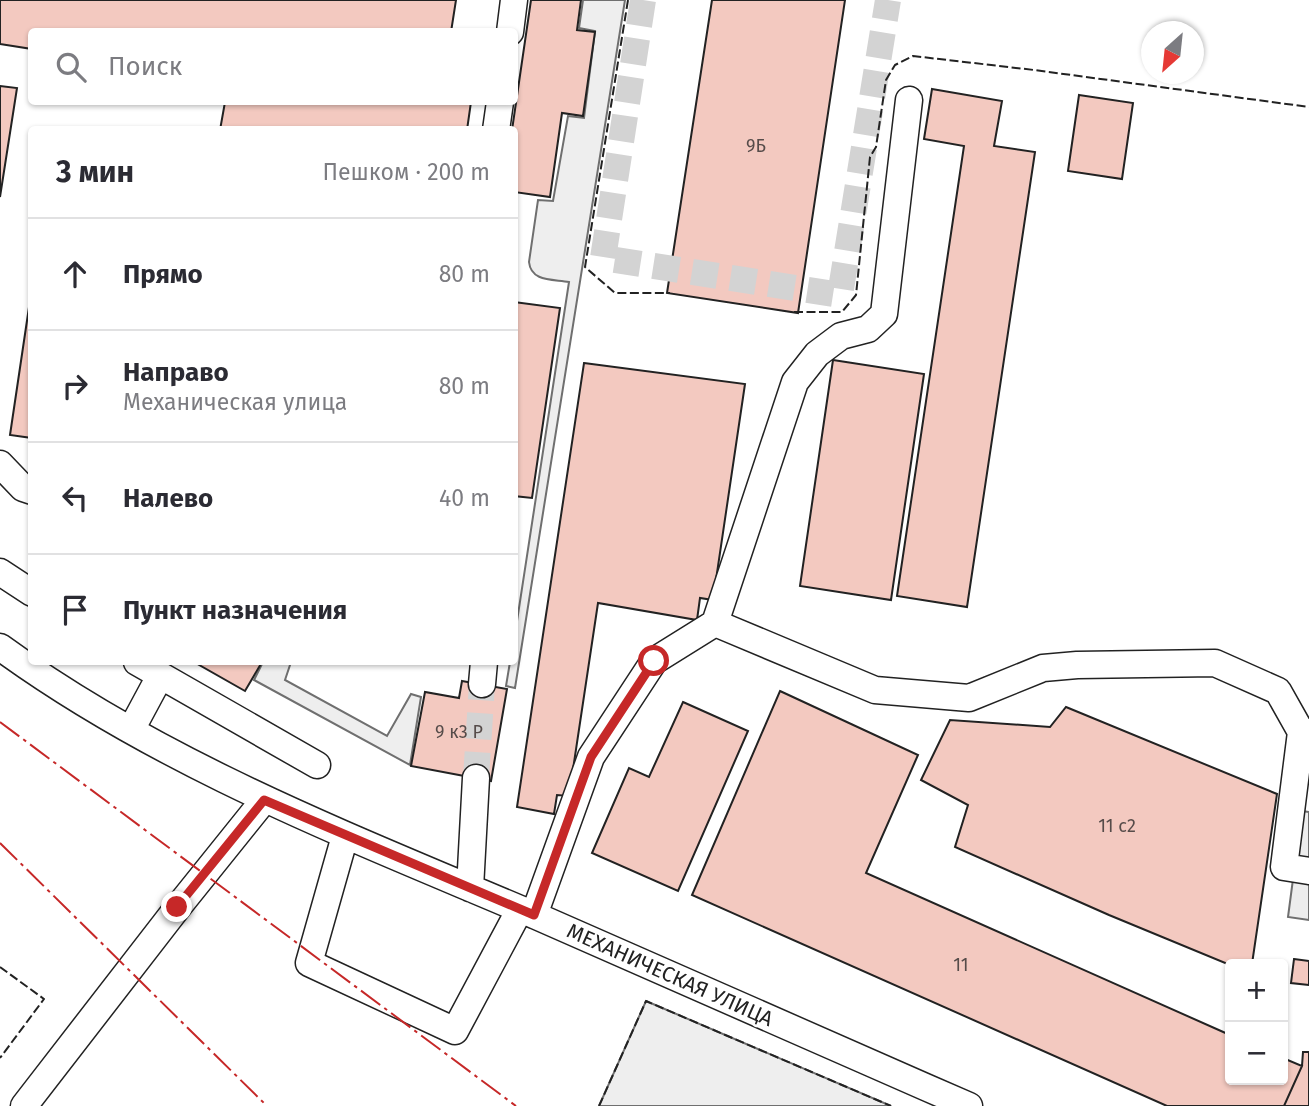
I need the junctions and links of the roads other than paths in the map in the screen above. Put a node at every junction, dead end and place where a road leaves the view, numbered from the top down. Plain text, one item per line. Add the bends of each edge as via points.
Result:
1 (514, 0) edge
2 (510, 28) edge
3 (909, 100) dead end
4 (500, 105) edge
5 (497, 126) edge
6 (0, 464) edge
7 (28, 490) edge
8 (0, 572) edge
9 (28, 590) edge
10 (715, 623) junction
11 (0, 648) edge
12 (143, 665) edge
13 (160, 676) junction
14 (131, 730) junction
15 (1305, 732) edge
16 (317, 765) dead end
17 (476, 778) tunnel mouth
18 (264, 800) junction
19 (345, 836) junction
20 (1309, 871) edge
21 (470, 888) junction
22 (527, 912) junction
23 (24, 1106) edge
24 (969, 1106) edge

1 - 2 street
3 - 10 street via 884,314 868,329 841,336 817,354 795,382
4 - 5 street
6 - 7 street
8 - 9 street
10 - 15 street via 876,690 956,697 969,698 1043,668 1215,663 1278,691
10 - 22 street via 654,661 591,757
11 - 14 street, МЕХАНИЧЕСКАЯ УЛИЦА
12 - 13 street
13 - 14 street
13 - 16 street
14 - 18 street, МЕХАНИЧЕСКАЯ УЛИЦА
15 - 20 street via 1284,867
17 - 21 street
18 - 19 street, МЕХАНИЧЕСКАЯ УЛИЦА
18 - 23 street
19 - 21 street, МЕХАНИЧЕСКАЯ УЛИЦА
19 - 22 street via 309,963 455,1031
21 - 22 street, МЕХАНИЧЕСКАЯ УЛИЦА
22 - 24 street, МЕХАНИЧЕСКАЯ УЛИЦА

